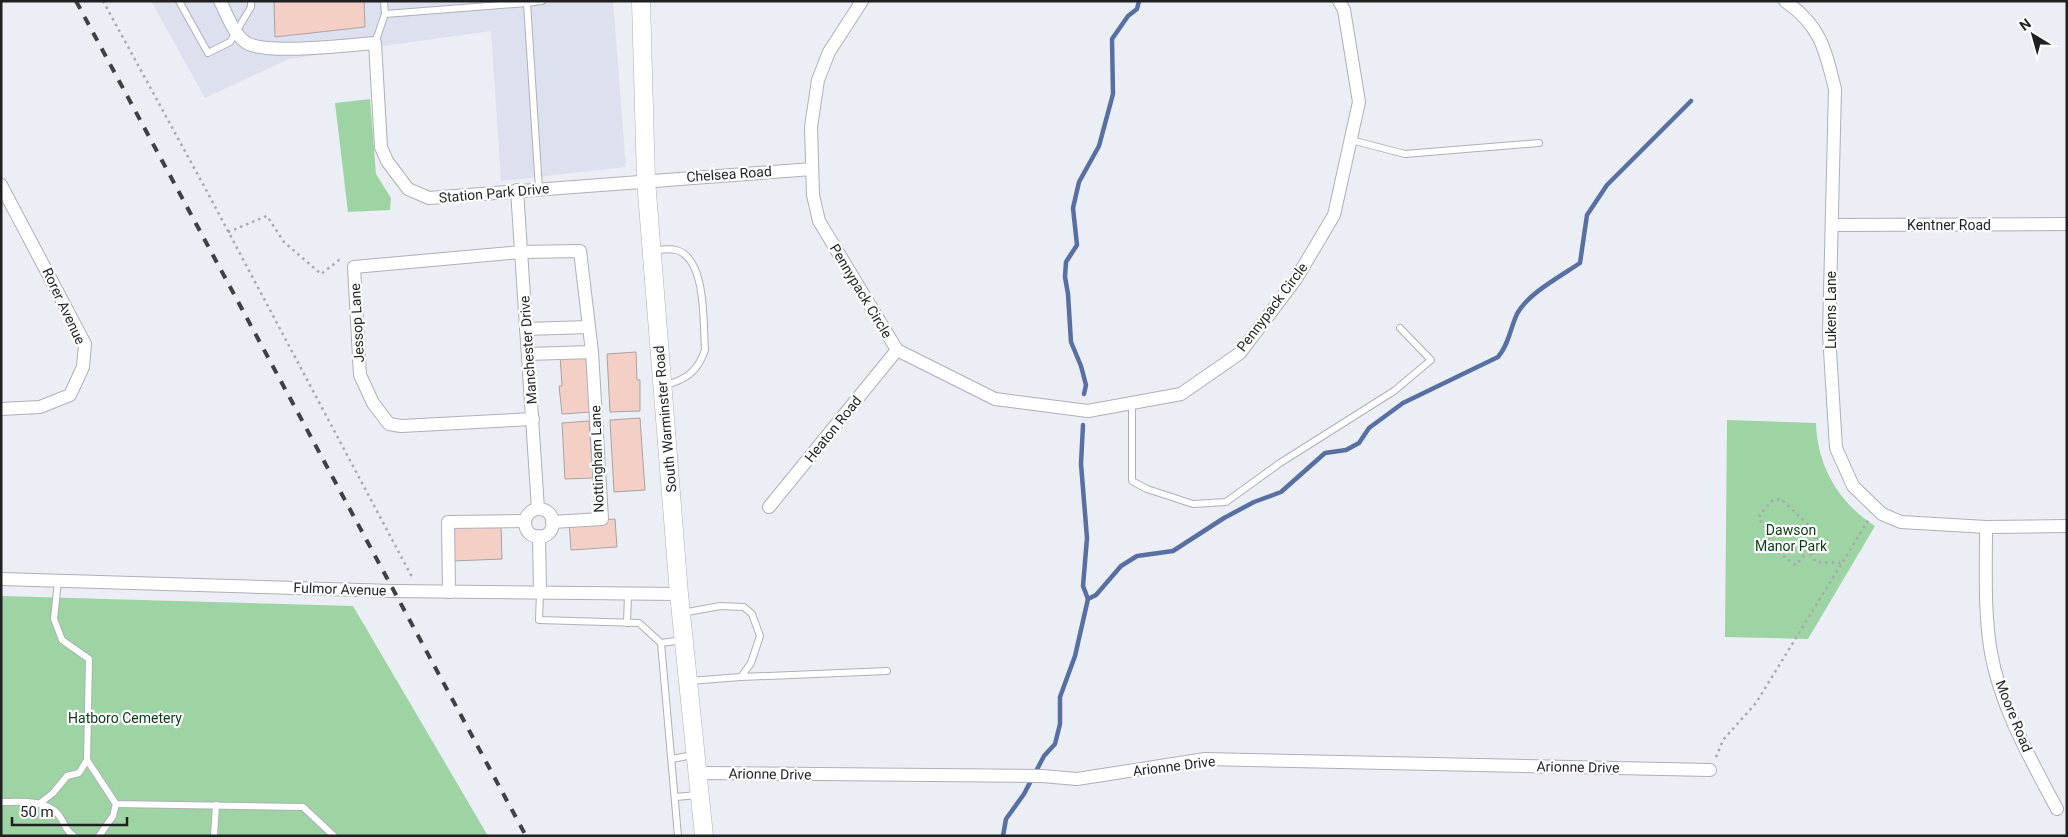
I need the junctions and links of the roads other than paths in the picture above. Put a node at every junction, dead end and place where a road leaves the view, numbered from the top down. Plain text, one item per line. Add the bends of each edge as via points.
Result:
1 (179, 1) edge
2 (220, 1) edge
3 (251, 1) edge
4 (384, 1) edge
5 (542, 1) edge
6 (641, 1) edge
7 (862, 1) edge
8 (1339, 1) edge
9 (1785, 1) edge
10 (527, 3) junction
11 (385, 14) junction
12 (235, 30) junction
13 (375, 43) junction
14 (1350, 140) junction
15 (1539, 143) dead end
16 (812, 169) junction
17 (646, 180) junction
18 (1, 185) edge
19 (539, 189) junction
20 (517, 190) junction
21 (2067, 224) edge
22 (1832, 225) junction
23 (652, 251) junction
24 (522, 252) junction
25 (589, 327) junction
26 (1400, 328) dead end
27 (526, 329) junction
28 (897, 350) junction
29 (592, 352) junction
30 (528, 354) junction
31 (662, 385) junction
32 (1132, 403) junction
33 (1, 409) edge
34 (533, 419) junction
35 (769, 508) dead end
36 (538, 509) junction
37 (525, 521) junction
38 (552, 522) junction
39 (2067, 526) edge
40 (1986, 527) junction
41 (539, 536) junction
42 (1, 579) edge
43 (58, 581) junction
44 (449, 592) junction
45 (540, 593) junction
46 (628, 594) junction
47 (679, 594) junction
48 (681, 613) junction
49 (627, 623) junction
50 (684, 640) junction
51 (661, 643) junction
52 (887, 671) dead end
53 (741, 677) junction
54 (689, 681) junction
55 (697, 754) junction
56 (672, 759) junction
57 (87, 760) junction
58 (1710, 770) road end
59 (699, 773) junction
60 (701, 795) junction
61 (676, 796) junction
62 (1, 802) edge
63 (39, 804) junction
64 (116, 804) junction
65 (216, 806) junction
66 (2057, 809) dead end
67 (74, 836) edge
68 (99, 836) edge
69 (214, 836) edge
70 (334, 836) edge
71 (678, 836) edge
72 (704, 836) edge

1 - 12 lane via 208,53 230,42
2 - 12 street
3 - 12 lane via 251,7
4 - 11 lane
5 - 10 lane
6 - 17 street, South Warminster Road
7 - 16 street, Pennypack Circle via 829,52 818,80 811,127
8 - 14 street, Pennypack Circle via 1344,10 1359,102
9 - 22 street, Lukens Lane via 1813,24 1826,51 1835,89
10 - 11 lane
10 - 19 lane
11 - 13 lane
12 - 13 street via 247,44 268,47 305,49
13 - 20 street, Station Park Drive via 382,147 387,162 408,189 429,198
14 - 15 lane via 1405,154
14 - 32 street, Pennypack Circle via 1334,215 1296,279 1240,352 1181,394
16 - 17 street, Chelsea Road
16 - 28 street, Pennypack Circle via 813,196 819,221
17 - 19 street, Station Park Drive
17 - 23 street, South Warminster Road
18 - 33 street, Rorer Avenue via 85,344 83,366 70,394 40,407
19 - 20 street, Station Park Drive
20 - 24 street, Manchester Drive
21 - 22 street, Kentner Road
22 - 40 street, Lukens Lane via 1829,334 1836,448 1853,486 1882,514 1902,522
23 - 31 street, South Warminster Road
23 - 31 lane via 682,252 701,281 705,350 702,360 689,376
24 - 25 street, Jessop Lane via 580,251
24 - 27 street, Manchester Drive
24 - 34 street, Jessop Lane via 354,267 360,375 373,403 389,424
25 - 27 street
25 - 29 street
26 - 32 lane via 1431,360 1394,391 1280,463 1226,502 1193,504 1132,481
27 - 30 street, Manchester Drive
28 - 32 street, Pennypack Circle via 995,399 1088,411
28 - 35 street, Heaton Road
29 - 30 street
29 - 38 street, Nottingham Lane via 602,519
30 - 34 street, Manchester Drive
31 - 47 street, South Warminster Road
34 - 36 street, Manchester Drive
36 - 37 street via 529,513
36 - 38 street via 546,511
37 - 41 street via 527,530
37 - 44 street via 448,522
38 - 41 street via 547,534
39 - 40 street, Lukens Lane
40 - 66 street, Moore Road via 1986,607 1992,654 2004,698
41 - 45 street
42 - 43 street, Fulmor Avenue
43 - 44 street, Fulmor Avenue
43 - 57 lane via 54,619 62,640 89,659
44 - 45 street, Fulmor Avenue
45 - 46 street, Fulmor Avenue
45 - 49 lane via 539,620
46 - 47 street, Fulmor Avenue
46 - 49 lane
47 - 48 street, South Warminster Road
48 - 50 street, South Warminster Road
48 - 53 lane via 720,606 744,607 752,614 760,636
49 - 51 lane via 639,623
50 - 51 lane
50 - 54 street, South Warminster Road
51 - 56 lane
52 - 53 lane
53 - 54 lane
54 - 55 street, South Warminster Road
55 - 56 lane
55 - 59 street, South Warminster Road
56 - 61 lane
57 - 63 lane via 79,773 67,776
57 - 64 lane
58 - 59 street, Arionne Drive via 1205,759 1077,779
59 - 60 street, South Warminster Road
60 - 61 lane
60 - 72 street, South Warminster Road
61 - 71 lane
62 - 63 lane
63 - 67 lane via 58,814 66,830
64 - 65 lane
64 - 68 lane via 113,816
65 - 69 lane
65 - 70 lane via 303,807

